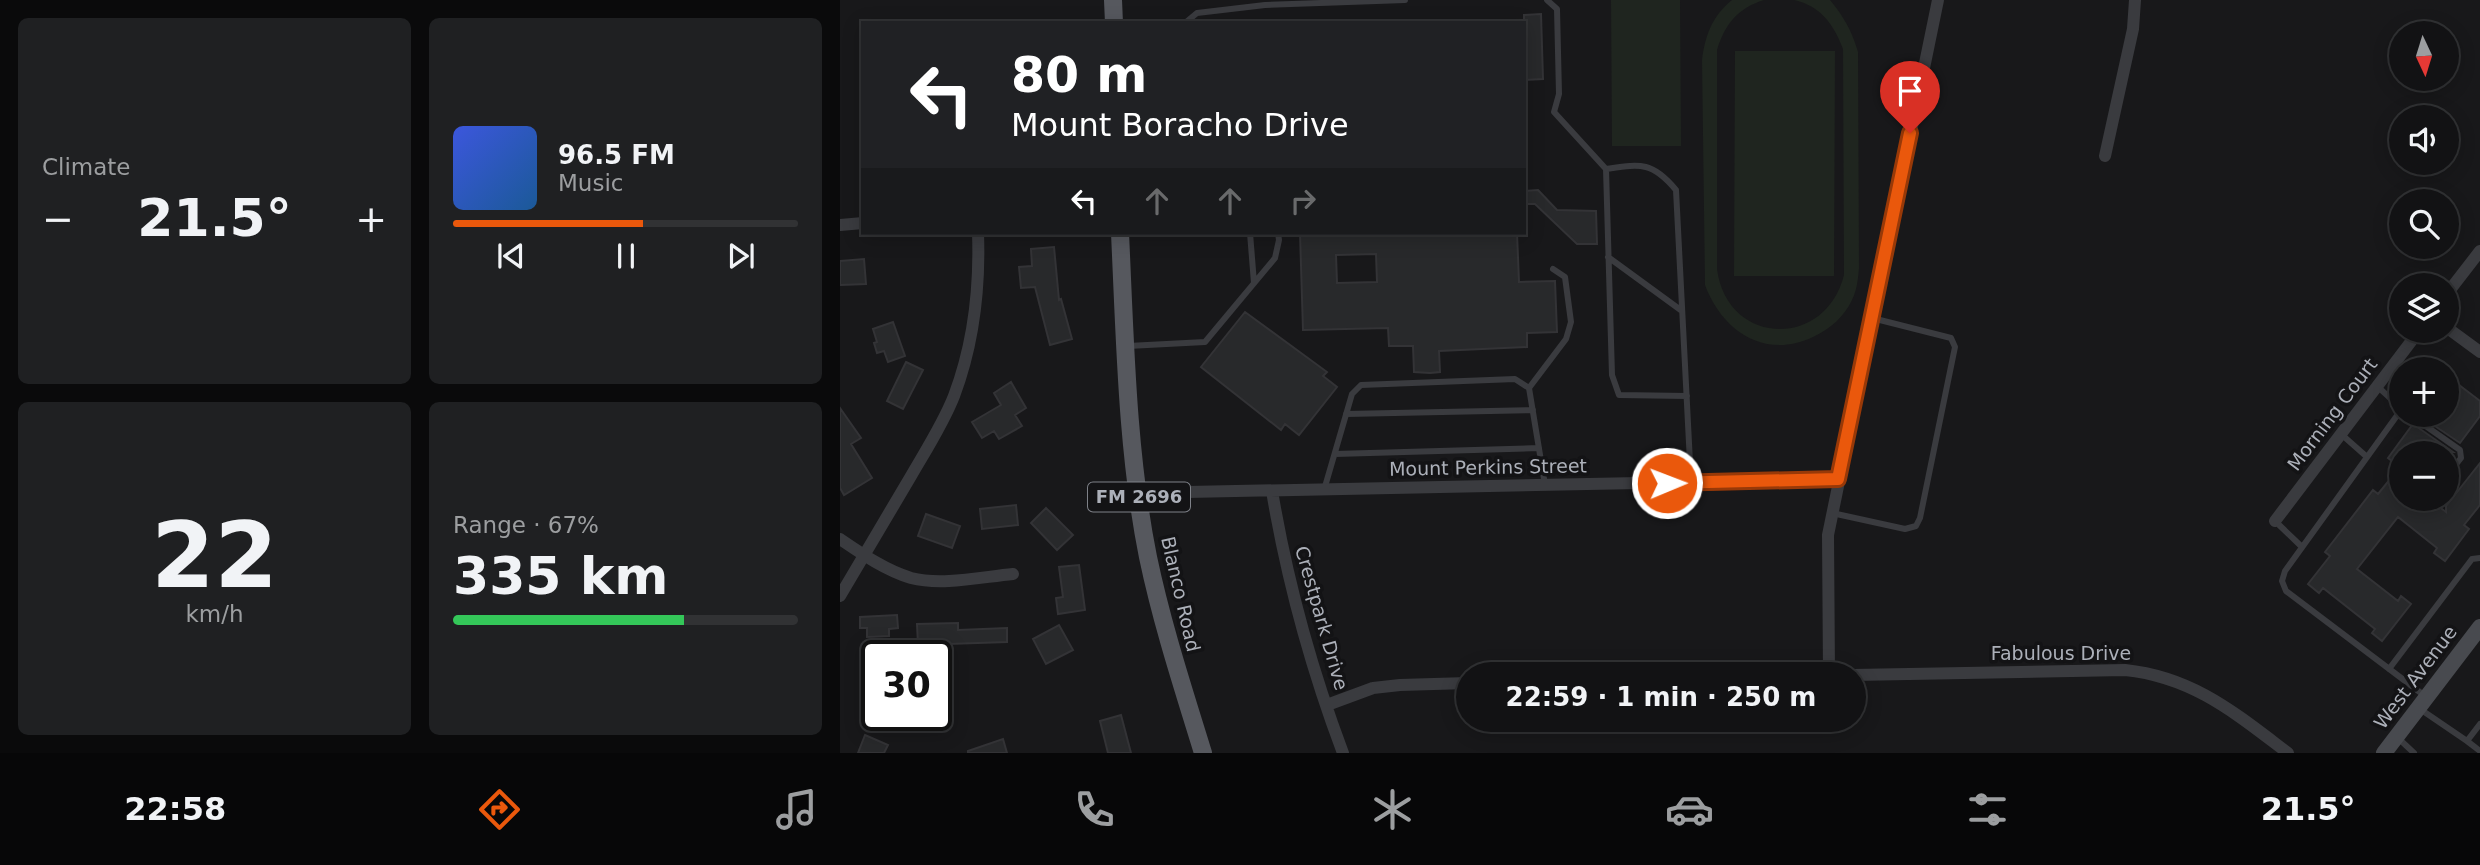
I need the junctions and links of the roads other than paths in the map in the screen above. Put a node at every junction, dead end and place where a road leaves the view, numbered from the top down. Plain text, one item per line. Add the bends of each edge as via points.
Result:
1 (1113, 0) edge
2 (1405, 0) edge
3 (1548, 0) edge
4 (1938, 0) edge
5 (2135, 0) edge
6 (1114, 21) edge
7 (1187, 21) edge
8 (2105, 156) dead end
9 (1606, 169) junction
10 (861, 223) edge
11 (840, 225) edge
12 (978, 235) edge
13 (1120, 235) edge
14 (1250, 235) edge
15 (1278, 235) edge
16 (2480, 251) edge
17 (1608, 257) junction
18 (1553, 268) dead end
19 (2459, 278) edge
20 (1254, 283) junction
21 (1682, 311) junction
22 (1872, 318) junction
23 (2459, 337) edge
24 (2410, 343) edge
25 (1126, 346) junction
26 (2480, 352) edge
27 (2377, 386) junction
28 (1530, 387) junction
29 (1687, 396) junction
30 (2389, 398) edge
31 (1533, 410) junction
32 (1346, 414) junction
33 (2389, 426) edge
34 (2427, 427) edge
35 (2341, 434) junction
36 (2447, 441) edge
37 (1539, 448) junction
38 (1335, 454) junction
39 (2367, 457) junction
40 (1838, 479) junction
41 (1691, 482) junction
42 (1545, 485) junction
43 (1324, 490) junction
44 (1272, 491) junction
45 (1139, 493) junction
46 (1832, 513) junction
47 (2275, 521) joint
48 (840, 539) edge
49 (2302, 547) junction
50 (864, 555) junction
51 (2480, 558) edge
52 (1013, 574) dead end
53 (840, 596) edge
54 (2480, 627) edge
55 (1829, 662) edge
56 (2389, 668) junction
57 (1866, 676) edge
58 (1456, 683) edge
59 (2423, 702) junction
60 (1327, 705) junction
61 (2480, 724) edge
62 (2477, 732) edge
63 (2396, 737) junction
64 (2467, 741) junction
65 (2480, 751) edge
66 (1203, 753) edge
67 (1343, 753) edge
68 (2288, 753) edge
69 (2384, 753) edge
70 (2414, 753) edge

1 - 6 main road
2 - 7 lane via 1265,5 1197,13
3 - 9 lane via 1557,9 1559,94 1553,112
4 - 22 street
5 - 8 street via 2133,29
9 - 17 lane
9 - 21 lane via 1650,167 1676,190
10 - 11 street
12 - 50 street via 975,315 954,398
13 - 25 main road, Blanco Road / FM 2696
14 - 20 lane
15 - 20 lane via 1275,258
16 - 19 street
17 - 21 lane
17 - 29 lane via 1612,375 1619,395
18 - 28 lane via 1565,277 1571,322 1566,339
20 - 25 lane via 1205,342
21 - 29 lane
22 - 40 street
22 - 46 lane via 1951,338 1955,347 1926,492 1916,526 1905,530
23 - 26 street
24 - 27 street, Morning Court
25 - 45 main road, Blanco Road / FM 2696
27 - 30 lane
27 - 35 street, Morning Court
28 - 31 lane
28 - 32 lane via 1515,379 1361,385 1352,394
29 - 41 lane
31 - 32 lane
31 - 37 lane
32 - 38 lane
33 - 39 lane
34 - 36 lane
35 - 39 lane
35 - 47 street, Morning Court
37 - 38 lane
37 - 42 lane
38 - 43 lane
39 - 49 lane
40 - 41 street, Mount Perkins Street
40 - 46 street
41 - 42 street, Mount Perkins Street
42 - 43 street, Mount Perkins Street
43 - 44 street, Mount Perkins Street
44 - 45 street, Mount Perkins Street
44 - 60 street, Crestpark Drive via 1302,627
45 - 66 main road, Blanco Road / FM 2696 via 1148,556
46 - 55 street via 1826,559
47 - 49 lane
48 - 50 street
49 - 56 lane via 2285,571 2286,591
50 - 52 street via 913,578 936,581
50 - 53 street
51 - 56 lane via 2472,559
54 - 59 main road, West Avenue
56 - 59 lane
57 - 68 street, Fabulous Drive via 2142,672 2206,694
58 - 60 street via 1373,688
59 - 63 main road, West Avenue
59 - 64 lane
60 - 67 street, Crestpark Drive
61 - 62 lane
62 - 64 lane
63 - 69 main road, West Avenue
63 - 70 lane
64 - 65 lane

